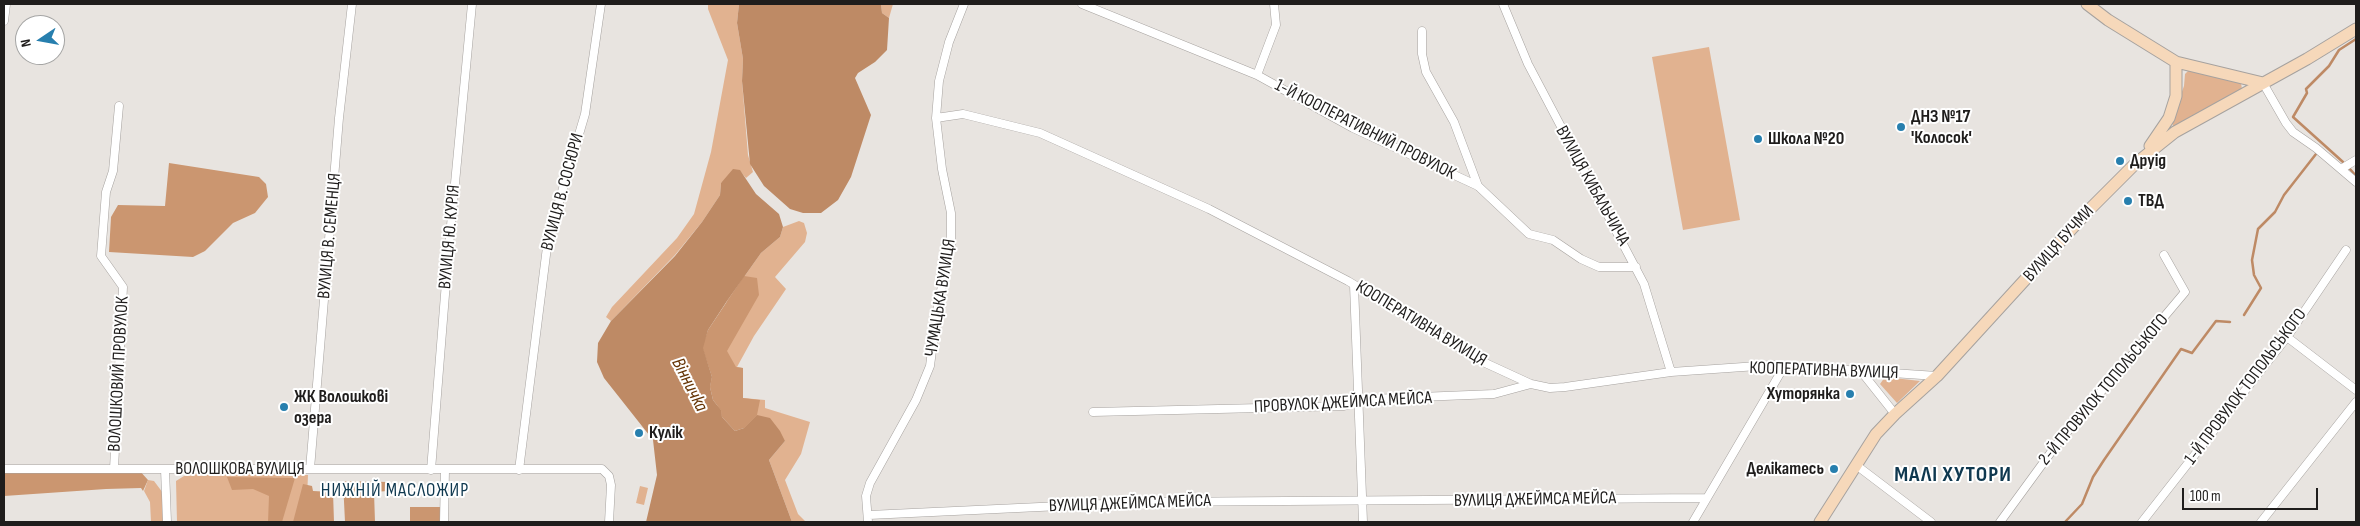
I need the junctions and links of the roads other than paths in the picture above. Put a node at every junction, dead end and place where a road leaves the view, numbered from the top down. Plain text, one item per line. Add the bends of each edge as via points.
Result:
1 (6, 4) edge
2 (352, 4) edge
3 (472, 4) edge
4 (601, 4) edge
5 (964, 4) edge
6 (1082, 4) edge
7 (1274, 4) edge
8 (1504, 4) edge
9 (2087, 4) edge
10 (4, 22) edge
11 (2356, 29) edge
12 (1422, 31) dead end
13 (2176, 62) junction
14 (1257, 75) junction
15 (2264, 83) junction
16 (119, 106) dead end
17 (936, 118) junction
18 (2356, 160) edge
19 (2135, 164) junction
20 (2341, 169) junction
21 (2356, 182) edge
22 (1478, 186) junction
23 (2346, 250) dead end
24 (2164, 256) dead end
25 (1636, 267) junction
26 (1354, 285) junction
27 (2287, 337) junction
28 (1785, 365) junction
29 (1860, 370) junction
30 (1671, 372) junction
31 (1937, 376) junction
32 (1531, 384) junction
33 (2356, 390) edge
34 (1356, 402) junction
35 (2356, 402) edge
36 (1093, 412) dead end
37 (1895, 414) junction
38 (1856, 465) junction
39 (4, 469) edge
40 (114, 469) junction
41 (165, 469) junction
42 (310, 469) junction
43 (431, 470) junction
44 (445, 470) junction
45 (519, 470) junction
46 (1707, 498) junction
47 (1362, 502) junction
48 (868, 519) edge
49 (608, 521) edge
50 (167, 522) edge
51 (444, 522) edge
52 (1362, 522) edge
53 (1693, 522) edge
54 (1820, 522) edge
55 (1931, 522) edge
56 (2000, 522) edge
57 (2142, 522) edge
58 (2261, 522) edge

1 - 10 street
2 - 42 street, ВУЛИЦЯ В. СЕМЕНЦЯ via 338,128
3 - 43 street, ВУЛИЦЯ Ю. КУРІЯ
4 - 45 street, ВУЛИЦЯ В. СОСЮРИ via 585,114 548,239
5 - 17 street, ЧУМАЦЬКА ВУЛИЦЯ via 949,42 939,81
6 - 14 street, 1-Й КООПЕРАТИВНИЙ ПРОВУЛОК
7 - 14 street via 1276,25
8 - 25 street, ВУЛИЦЯ КИБАЛЬЧИЧА via 1528,64
9 - 13 street
11 - 15 street, ВУЛИЦЯ БУЧМИ
12 - 22 street via 1426,72 1454,122
13 - 15 street
13 - 19 street via 2176,96 2169,118
14 - 22 street, 1-Й КООПЕРАТИВНИЙ ПРОВУЛОК via 1353,128
15 - 19 street, ВУЛИЦЯ БУЧМИ via 2175,132
15 - 20 street via 2293,132
16 - 40 street, ВОЛОШКОВИЙ ПРОВУЛОК via 113,171 106,192 102,256 123,287
17 - 26 street, КООПЕРАТИВНА ВУЛИЦЯ via 963,114 1040,133 1209,209
17 - 48 street, ЧУМАЦЬКА ВУЛИЦЯ via 951,213 951,246 938,304 930,366 916,400 870,483 866,496
18 - 20 street
19 - 31 street, ВУЛИЦЯ БУЧМИ
20 - 21 street
22 - 25 street, 1-Й КООПЕРАТИВНИЙ ПРОВУЛОК via 1530,234 1553,240 1599,267
23 - 27 street, 1-Й ПРОВУЛОК ТОПОЛЬСЬКОГО
24 - 56 street, 2-Й ПРОВУЛОК ТОПОЛЬСЬКОГО via 2185,292 2056,444
25 - 30 street, ВУЛИЦЯ КИБАЛЬЧИЧА
26 - 32 street, КООПЕРАТИВНА ВУЛИЦЯ via 1482,361
26 - 34 street
27 - 33 street
27 - 57 street, 1-Й ПРОВУЛОК ТОПОЛЬСЬКОГО
28 - 29 street, КООПЕРАТИВНА ВУЛИЦЯ
28 - 30 street, КООПЕРАТИВНА ВУЛИЦЯ
28 - 46 street
29 - 31 street, КООПЕРАТИВНА ВУЛИЦЯ
29 - 37 street
30 - 32 street, КООПЕРАТИВНА ВУЛИЦЯ via 1565,387
31 - 37 street, ВУЛИЦЯ БУЧМИ
32 - 34 street, ПРОВУЛОК ДЖЕЙМСА МЕЙСА via 1494,394
34 - 36 street, ПРОВУЛОК ДЖЕЙМСА МЕЙСА via 1344,406
34 - 47 street
35 - 58 street
37 - 38 street, ВУЛИЦЯ БУЧМИ via 1876,434
38 - 54 street, ВУЛИЦЯ БУЧМИ
38 - 55 street
39 - 40 street, ВОЛОШКОВА ВУЛИЦЯ
40 - 41 street, ВОЛОШКОВА ВУЛИЦЯ
41 - 42 street, ВОЛОШКОВА ВУЛИЦЯ
41 - 50 street
42 - 43 street, ВОЛОШКОВА ВУЛИЦЯ
43 - 44 street, ВОЛОШКОВА ВУЛИЦЯ
44 - 45 street, ВОЛОШКОВА ВУЛИЦЯ
44 - 51 street
45 - 49 street, ВОЛОШКОВА ВУЛИЦЯ via 602,469 611,485
46 - 47 street, ВУЛИЦЯ ДЖЕЙМСА МЕЙСА
46 - 53 street
47 - 48 street, ВУЛИЦЯ ДЖЕЙМСА МЕЙСА via 1146,502
47 - 52 street

